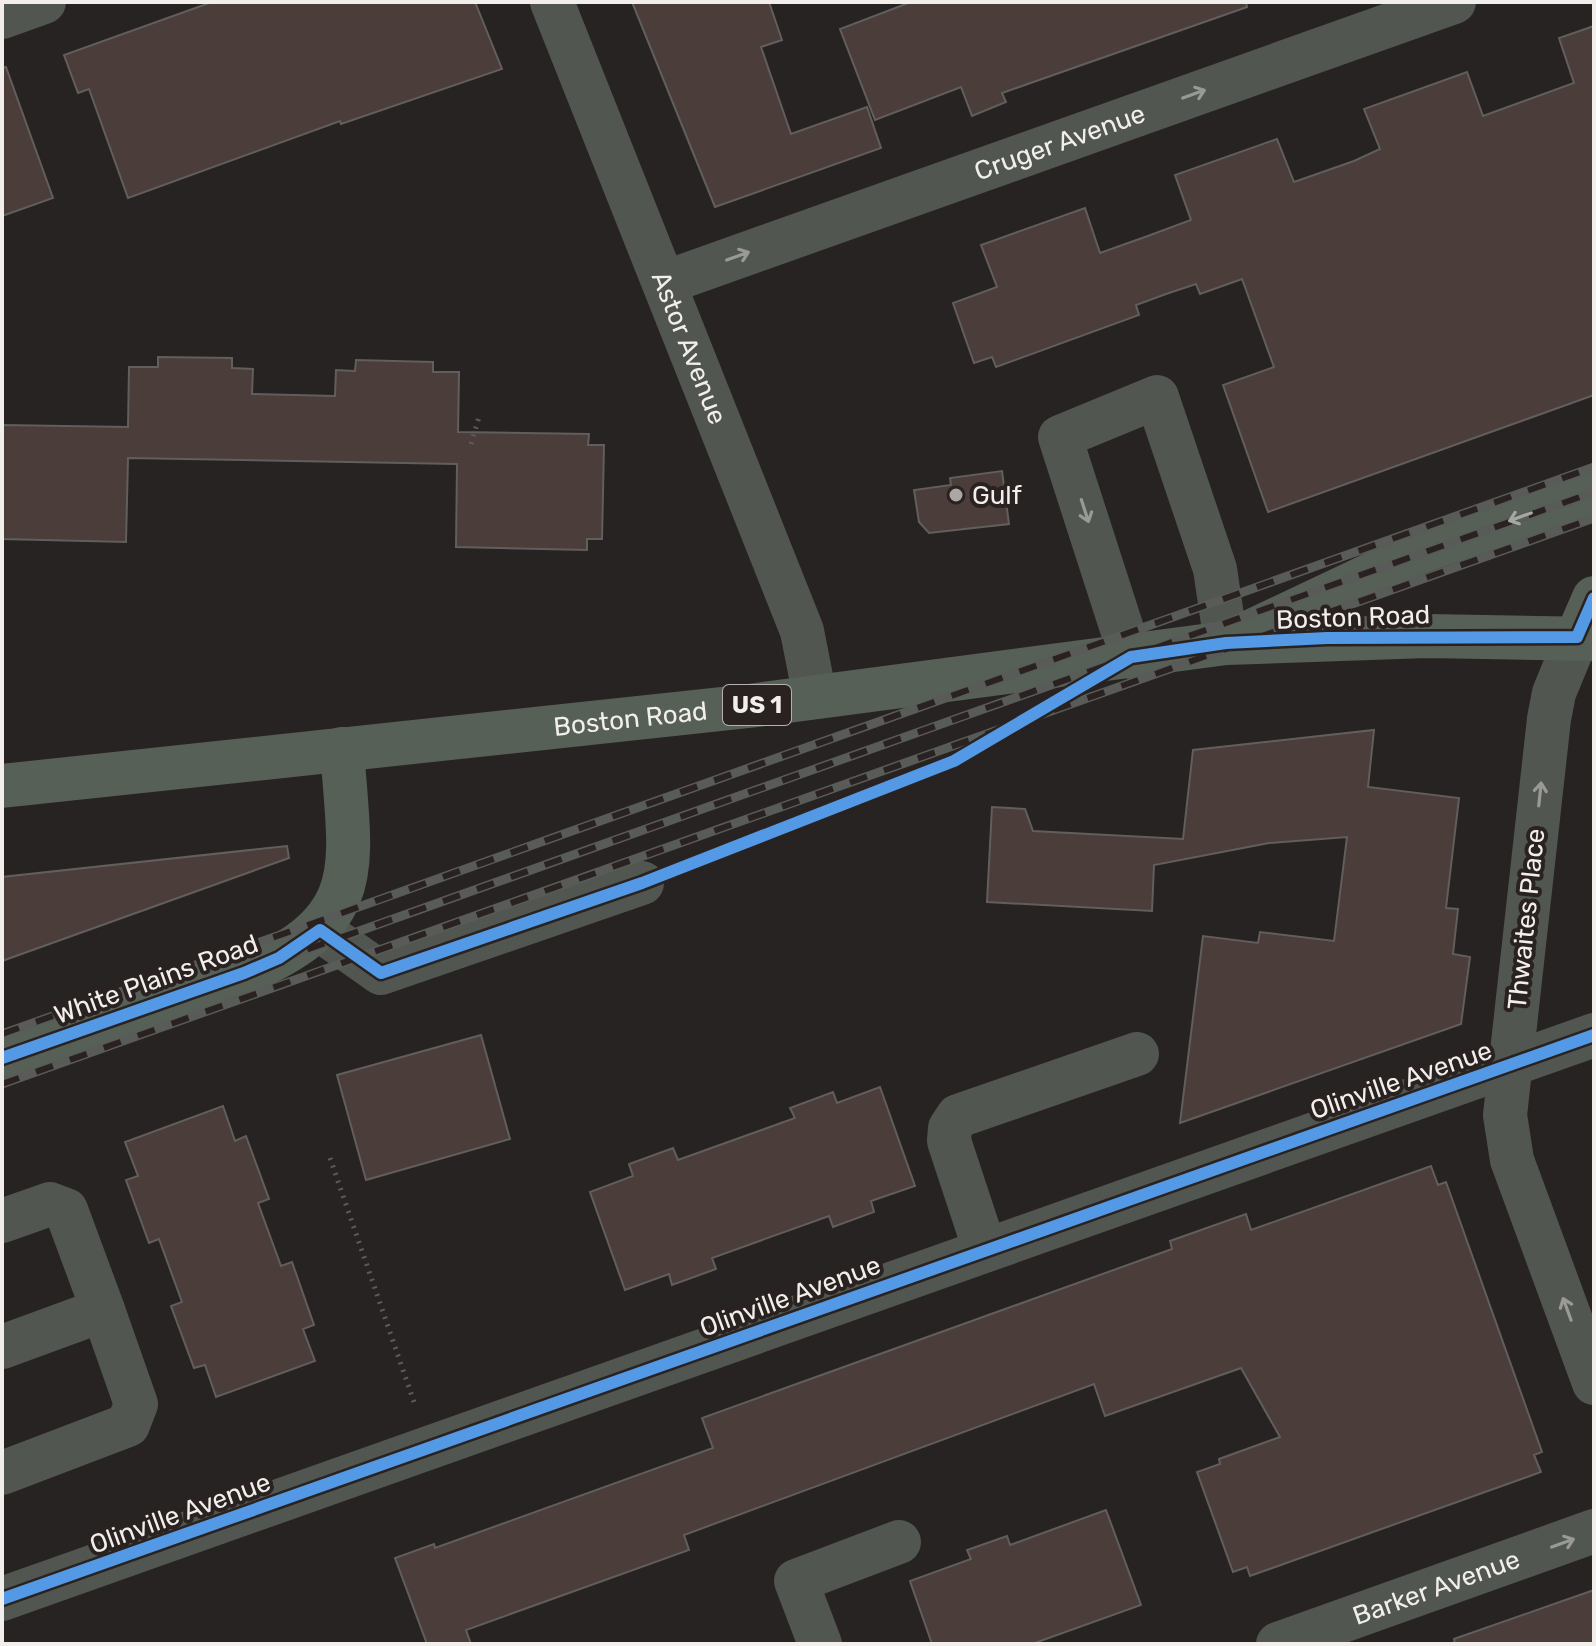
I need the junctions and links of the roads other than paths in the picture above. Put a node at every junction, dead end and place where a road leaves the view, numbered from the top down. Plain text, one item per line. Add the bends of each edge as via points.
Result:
1 (44, 2) edge
2 (552, 2) edge
3 (1454, 2) edge
4 (2, 17) edge
5 (664, 283) junction
6 (1594, 491) edge
7 (1588, 625) edge
8 (1226, 643) junction
9 (1131, 657) junction
10 (815, 697) junction
11 (342, 749) junction
12 (2, 786) edge
13 (642, 883) dead end
14 (320, 930) junction
15 (1594, 1035) edge
16 (1137, 1054) dead end
17 (2, 1058) edge
18 (1507, 1066) junction
19 (2, 1221) edge
20 (985, 1250) junction
21 (103, 1310) junction
22 (2, 1347) edge
23 (1594, 1383) edge
24 (2, 1473) edge
25 (1594, 1531) edge
26 (899, 1542) dead end
27 (2, 1599) edge
28 (820, 1644) edge
29 (1278, 1644) edge

1 - 4 street
2 - 5 street, Astor Avenue
5 -> 3 street, Cruger Avenue
5 - 10 street, Astor Avenue via 802,631
6 -> 8 main road via 1417,553
7 - 8 main road, Boston Road / US 1
18 -> 7 street, Thwaites Place via 1549,719 1554,693
8 - 9 main road, Boston Road / US 1
8 -> 9 street via 1215,569 1157,397 1060,437
9 - 10 main road, Boston Road / US 1
10 - 11 main road, Boston Road / US 1
11 - 12 main road, Boston Road / US 1
11 - 14 main road, White Plains Road via 348,867 341,899
13 - 14 street via 381,973
14 - 17 main road, White Plains Road via 279,958 244,973
15 - 18 street, Olinville Avenue
16 - 20 street via 958,1116 949,1141
18 - 20 street, Olinville Avenue
23 -> 18 street, Thwaites Place via 1512,1160 1505,1115
19 - 21 street via 50,1204 66,1210
20 - 27 street, Olinville Avenue
21 - 22 street
21 - 24 street via 136,1404 128,1425
29 -> 25 street, Barker Avenue
26 - 28 street via 796,1581

